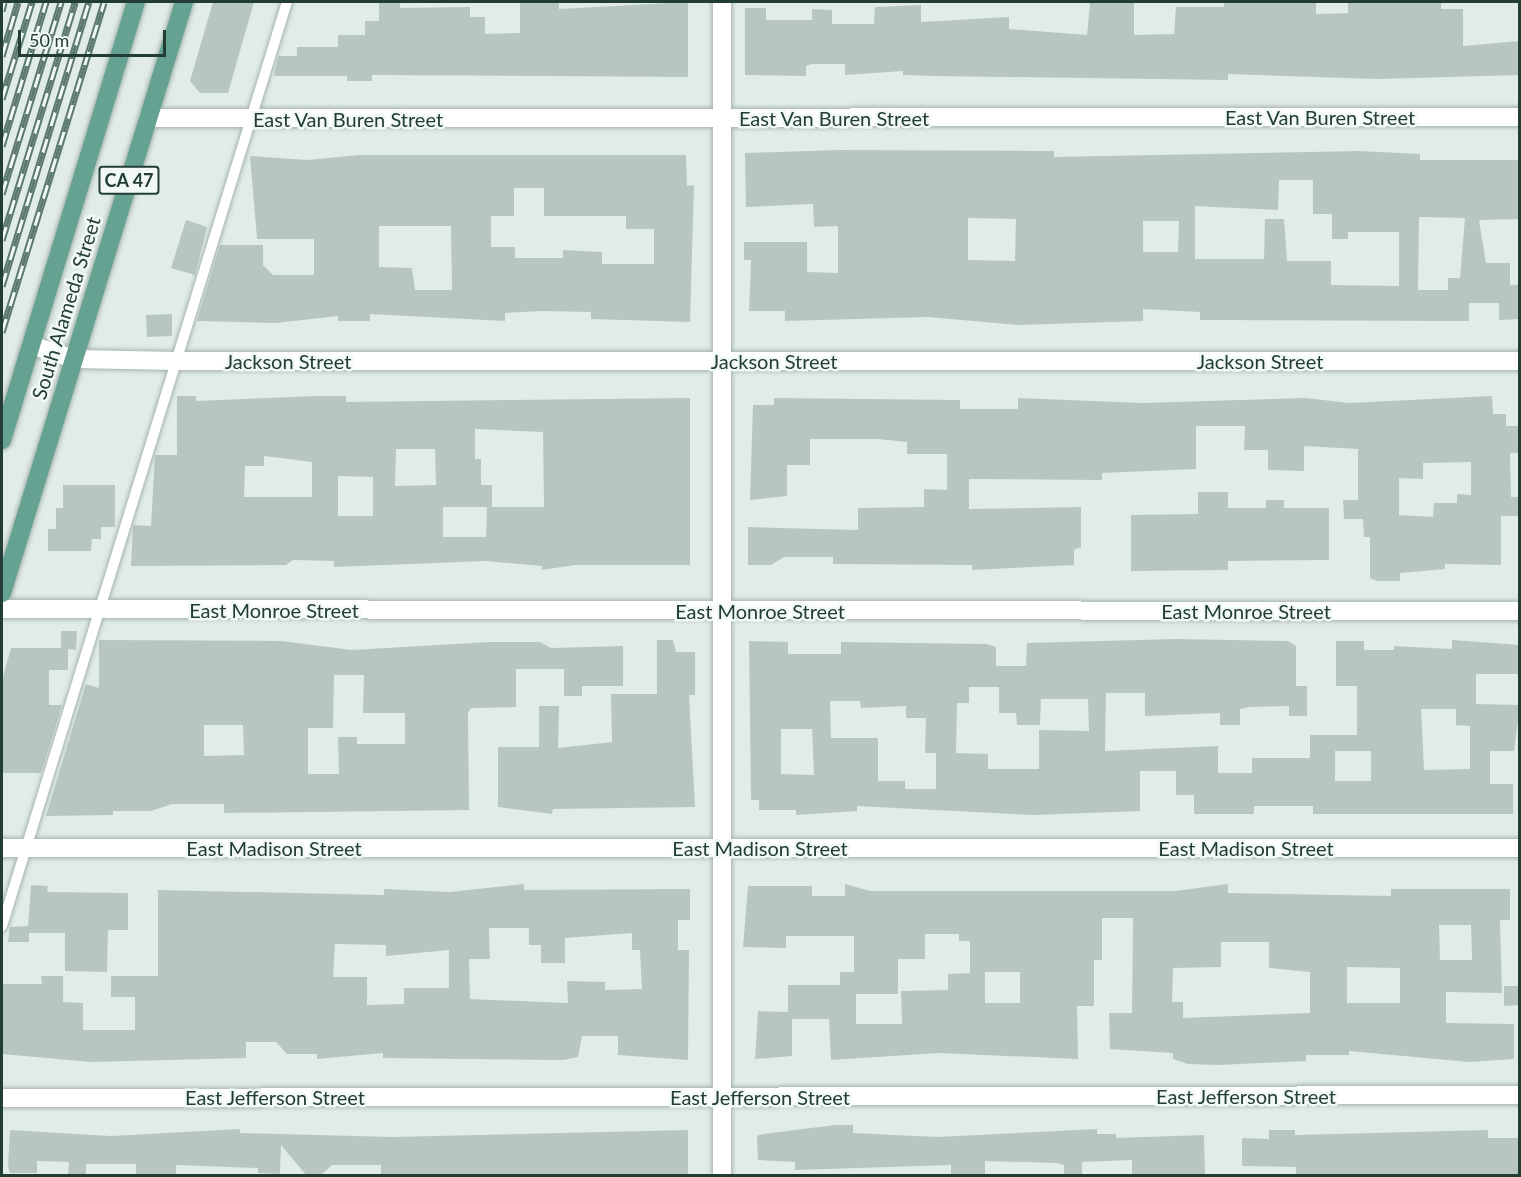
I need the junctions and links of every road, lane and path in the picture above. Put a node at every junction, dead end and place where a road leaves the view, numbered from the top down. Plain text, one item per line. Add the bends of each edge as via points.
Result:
1 (136, 2) edge
2 (184, 2) edge
3 (287, 2) edge
4 (722, 2) edge
5 (1520, 117) edge
6 (148, 118) junction
7 (722, 118) junction
8 (251, 119) junction
9 (31, 345) junction
10 (74, 359) junction
11 (177, 361) junction
12 (722, 361) junction
13 (1520, 361) edge
14 (2, 440) edge
15 (2, 592) edge
16 (2, 609) edge
17 (100, 610) junction
18 (720, 610) junction
19 (1520, 611) edge
20 (2, 848) edge
21 (25, 848) junction
22 (722, 848) junction
23 (1520, 848) edge
24 (2, 926) edge
25 (1520, 1095) edge
26 (722, 1097) junction
27 (2, 1098) edge
28 (722, 1176) edge

1 - 9 main road, South Alameda Street / CA 47
2 - 6 main road, South Alameda Street / CA 47
3 - 8 lane
4 - 7 street
5 - 7 street, East Van Buren Street
6 - 8 street, East Van Buren Street
6 - 10 main road, South Alameda Street / CA 47
7 - 8 street, East Van Buren Street
7 - 12 street
8 - 11 lane
9 - 10 street, Jackson Street
9 - 14 main road, South Alameda Street / CA 47
10 - 11 street, Jackson Street
10 - 15 main road, South Alameda Street / CA 47
11 - 12 street, Jackson Street
11 - 17 lane
12 - 13 street, Jackson Street
12 - 18 street
16 - 17 street, East Monroe Street
17 - 18 street, East Monroe Street
17 - 21 lane
18 - 19 street, East Monroe Street
18 - 22 street
20 - 21 street, East Madison Street
21 - 22 street, East Madison Street
21 - 24 lane
22 - 23 street, East Madison Street
22 - 26 street
25 - 26 street, East Jefferson Street
26 - 27 street, East Jefferson Street
26 - 28 street

